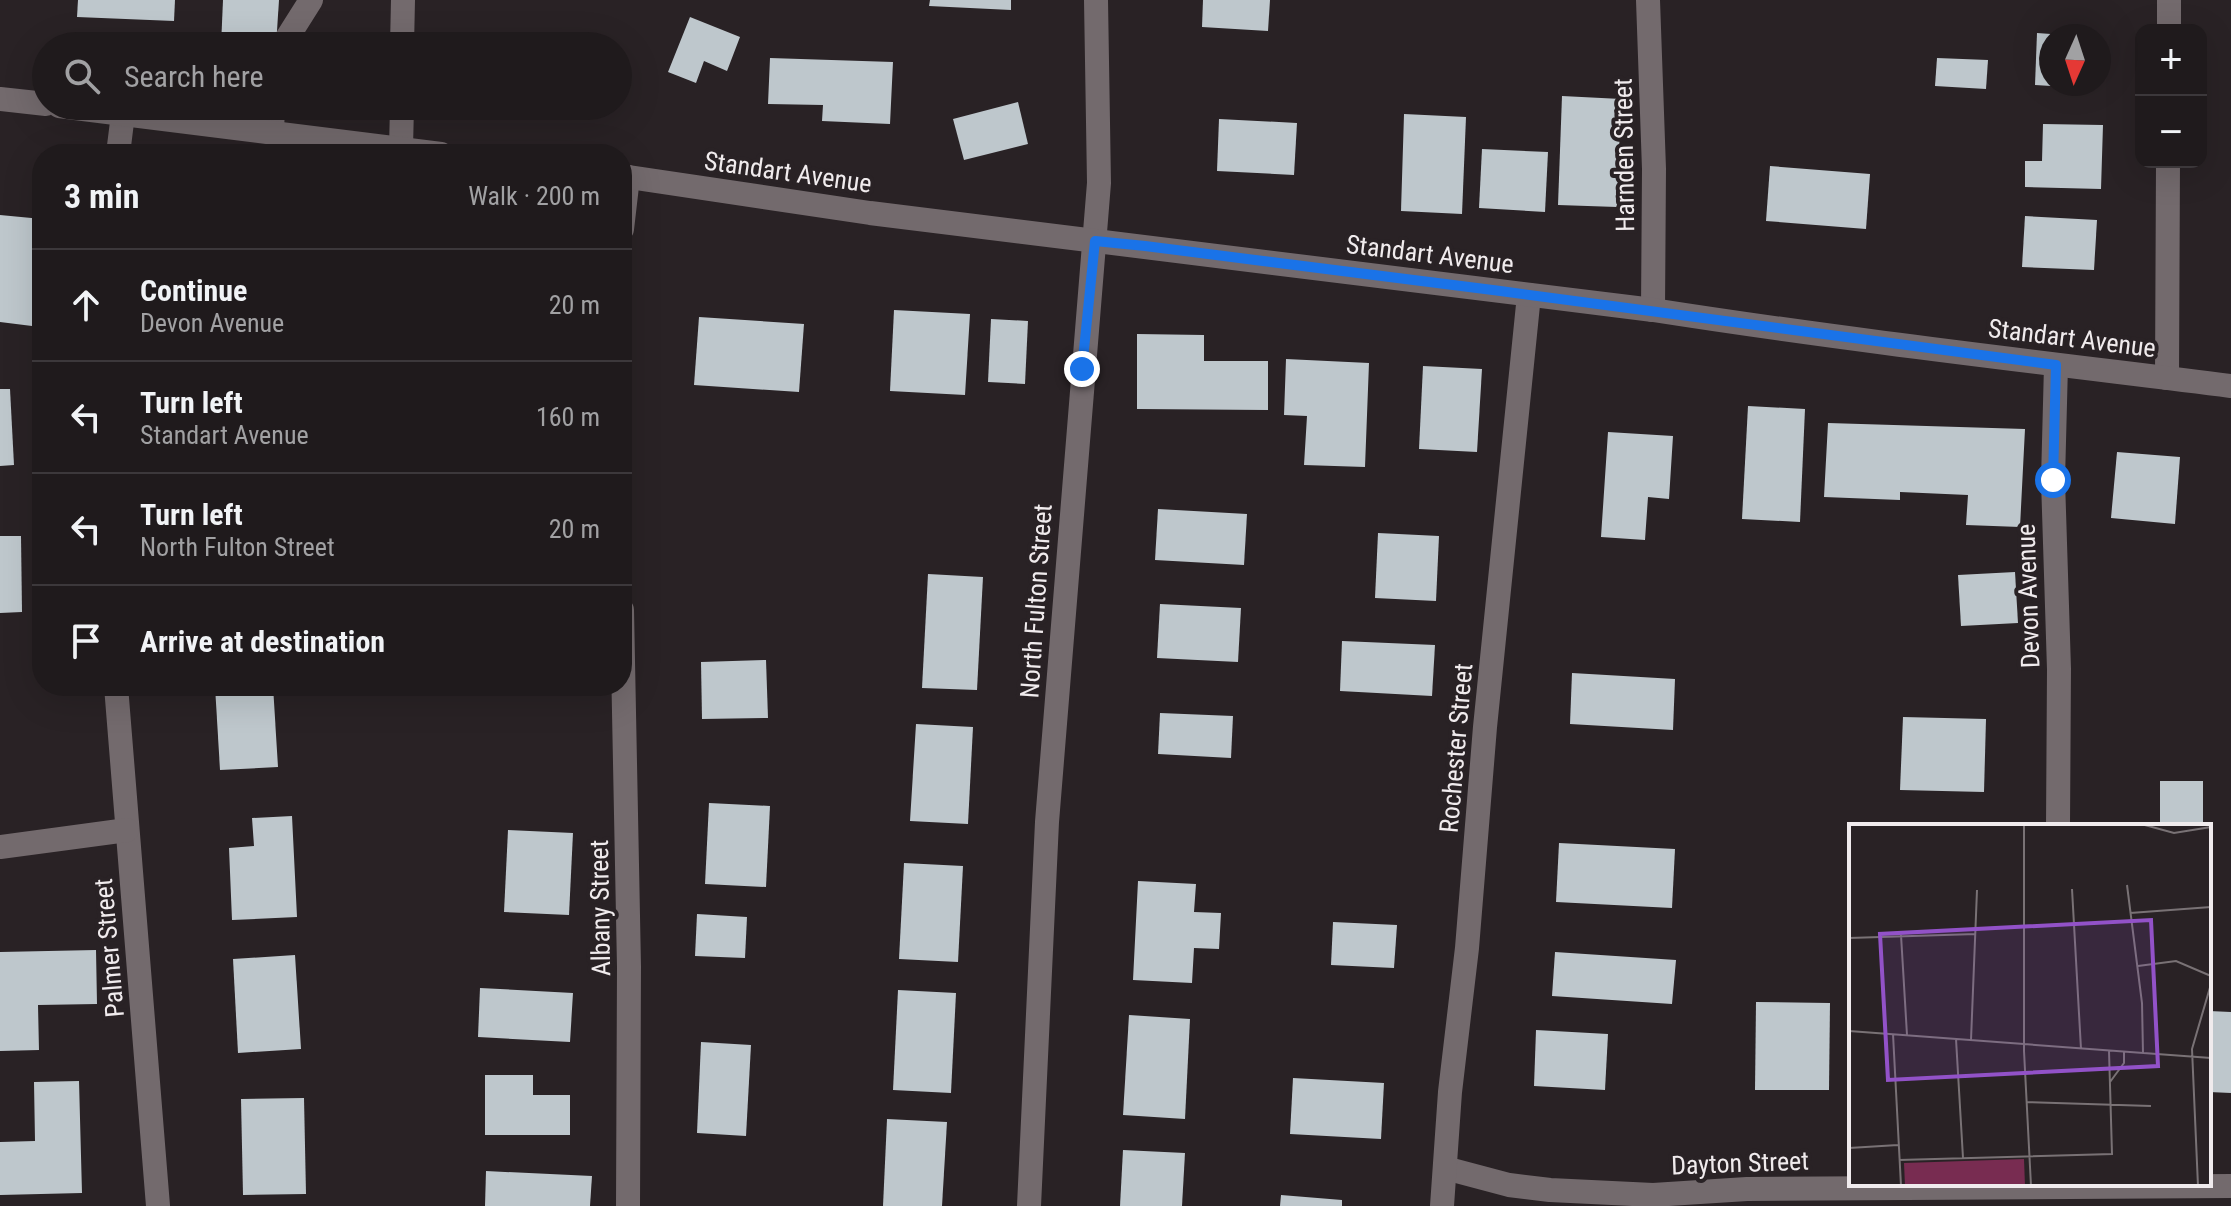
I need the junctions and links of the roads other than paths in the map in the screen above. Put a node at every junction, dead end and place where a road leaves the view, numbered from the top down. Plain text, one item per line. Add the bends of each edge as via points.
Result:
1 (311, 0) edge
2 (403, 0) edge
3 (1096, 0) edge
4 (1648, 0) edge
5 (2169, 0) edge
6 (2169, 24) edge
7 (291, 32) edge
8 (402, 32) edge
9 (0, 99) edge
10 (32, 102) edge
11 (122, 120) edge
12 (173, 120) edge
13 (272, 120) edge
14 (402, 120) edge
15 (272, 132) junction
16 (119, 144) edge
17 (369, 144) edge
18 (401, 144) edge
19 (2168, 168) edge
20 (632, 177) edge
21 (1095, 241) junction
22 (1529, 295) junction
23 (1653, 310) junction
24 (2056, 365) junction
25 (2167, 378) junction
26 (2231, 386) edge
27 (117, 696) edge
28 (624, 696) edge
29 (2058, 824) edge
30 (127, 830) junction
31 (0, 847) edge
32 (1445, 1168) junction
33 (2061, 1186) edge
34 (2231, 1186) edge
35 (158, 1206) edge
36 (628, 1206) edge
37 (1029, 1206) edge
38 (1442, 1206) edge

1 - 7 street
2 - 8 street
3 - 21 street, North Fulton Street
4 - 23 street, Harnden Street
5 - 6 street
9 - 10 street
11 - 16 street
12 - 15 street
13 - 15 street
14 - 18 street
15 - 17 street
19 - 25 street
20 - 21 street, Standart Avenue
21 - 22 street, Standart Avenue
21 - 37 street, North Fulton Street via 1047,822
22 - 23 street, Standart Avenue
22 - 32 street, Rochester Street
23 - 24 street, Standart Avenue
24 - 25 street, Standart Avenue
24 - 29 street, Devon Avenue
25 - 26 street, Standart Avenue
27 - 30 street, Palmer Street
28 - 36 street, Albany Street
30 - 31 street
30 - 35 street, Palmer Street
32 - 33 street, Dayton Street via 1509,1185 1653,1195
32 - 38 street, Rochester Street
33 - 34 street, Dayton Street

